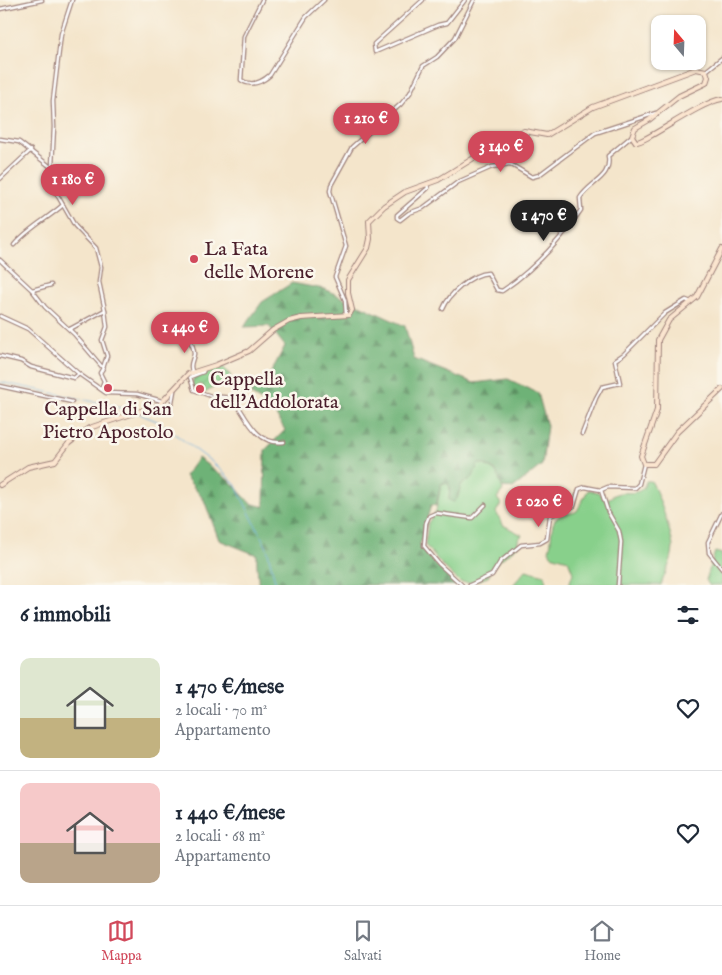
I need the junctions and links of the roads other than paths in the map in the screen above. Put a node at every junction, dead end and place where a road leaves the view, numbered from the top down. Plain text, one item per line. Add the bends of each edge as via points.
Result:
1 (42, 0) edge
2 (72, 0) edge
3 (262, 0) edge
4 (324, 0) edge
5 (423, 0) edge
6 (465, 0) edge
7 (474, 0) edge
8 (0, 9) edge
9 (722, 58) edge
10 (706, 71) junction
11 (722, 99) edge
12 (659, 113) junction
13 (632, 136) junction
14 (0, 139) edge
15 (31, 150) junction
16 (52, 168) junction
17 (0, 178) edge
18 (427, 184) junction
19 (63, 206) junction
20 (14, 245) dead end
21 (722, 249) edge
22 (0, 260) edge
23 (51, 285) dead end
24 (32, 290) junction
25 (691, 302) junction
26 (443, 309) dead end
27 (105, 310) junction
28 (0, 316) edge
29 (346, 317) junction
30 (70, 329) junction
31 (183, 330) dead end
32 (0, 356) edge
33 (103, 368) junction
34 (204, 369) junction
35 (192, 371) junction
36 (79, 374) junction
37 (0, 386) edge
38 (101, 389) junction
39 (722, 389) edge
40 (174, 391) junction
41 (72, 402) dead end
42 (163, 402) junction
43 (172, 402) dead end
44 (582, 434) dead end
45 (284, 442) dead end
46 (644, 464) junction
47 (0, 485) edge
48 (601, 490) junction
49 (485, 506) dead end
50 (722, 513) edge
51 (722, 569) edge
52 (462, 585) edge
53 (470, 585) edge
54 (618, 585) edge

1 - 8 street
2 - 16 street via 61,34 53,101
3 - 4 street via 244,36 241,80 244,82 263,81 270,74 306,17
5 - 6 street via 374,44 375,52 447,23
7 - 29 street via 455,38 423,66 401,104 352,147 331,185 346,246 334,277 345,300
9 - 10 street
10 - 12 street via 706,82 679,96
10 - 18 street via 696,69 593,107 547,135 524,131 516,133
11 - 13 street via 702,105 663,126 642,142 636,142
12 - 13 street via 635,128
12 - 18 street via 595,133 539,175 532,177 510,164 492,167 458,182 424,208 408,213 400,220 397,218 403,208 428,188
13 - 26 street via 608,156 607,172 586,188 580,198 581,210 572,224 530,269 502,291 497,290 488,273 471,278
14 - 15 street via 19,142
15 - 16 street
15 - 17 street
16 - 19 street via 55,191
18 - 29 street via 399,195 369,220 368,248 348,280 352,310
19 - 20 street via 23,234
19 - 27 street via 75,226 96,248
21 - 25 street
22 - 24 street
23 - 24 street
24 - 30 street via 45,307
25 - 44 street via 686,300 665,313 615,360 620,383 602,387
25 - 46 street via 669,320 658,340 657,410 641,456
27 - 30 street
27 - 33 street via 106,327 102,340 108,356
28 - 36 street via 28,329
29 - 34 street via 289,321 249,351
30 - 33 street
31 - 35 street via 193,352
32 - 36 street via 74,378
33 - 38 street via 100,373 104,381
34 - 35 street
34 - 45 street via 190,377 194,390 233,398 261,437 271,443
35 - 40 street
36 - 38 street
37 - 41 street
38 - 42 street via 112,394 137,394
39 - 46 street via 677,432 654,464
40 - 42 street
40 - 43 street
42 - 47 street via 155,408 82,432 55,461 28,467
46 - 48 street via 639,484 634,488 608,487
48 - 53 street via 579,489 574,506 550,516 547,539 521,545 500,562 492,575
48 - 54 street via 621,542
49 - 52 street via 472,518 436,513 429,516 426,524 424,546
50 - 51 street via 708,542 709,553

